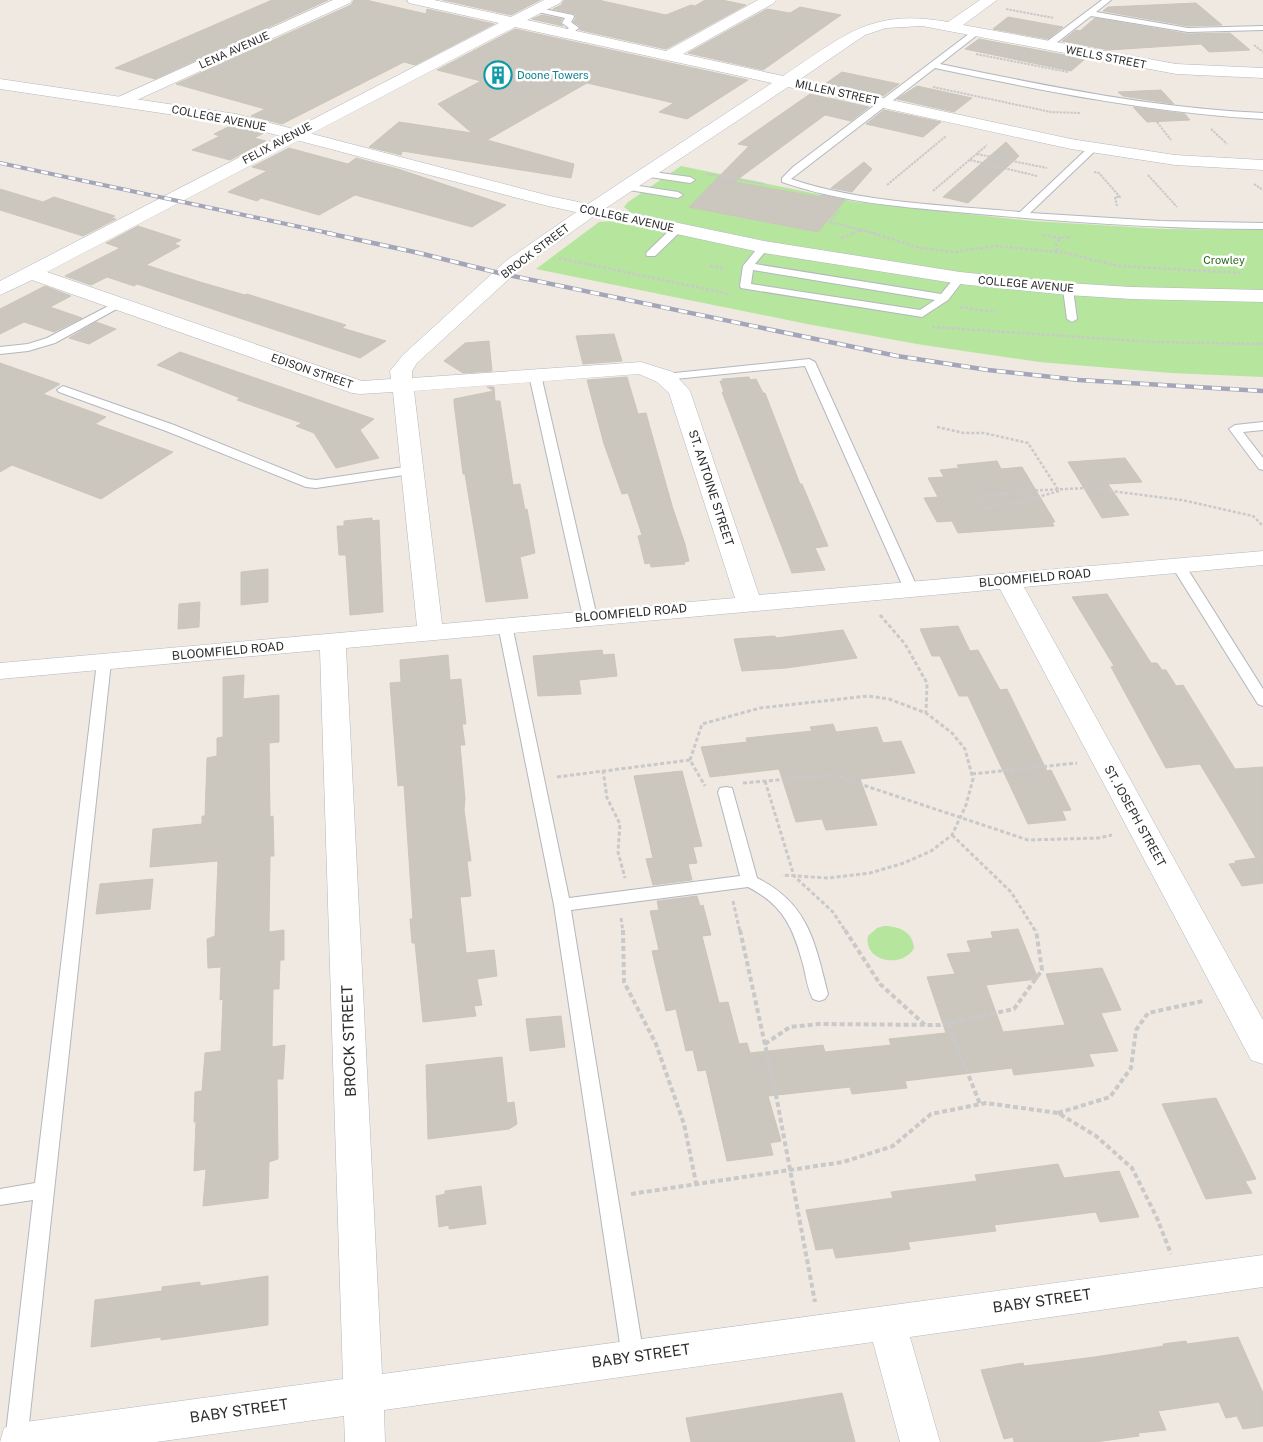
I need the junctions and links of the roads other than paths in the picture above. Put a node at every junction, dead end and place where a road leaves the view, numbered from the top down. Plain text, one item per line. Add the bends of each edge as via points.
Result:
1 (345, 0) edge
2 (414, 0) edge
3 (555, 0) edge
4 (769, 0) edge
5 (1107, 0) edge
6 (995, 4) edge
7 (537, 9) junction
8 (1091, 14) junction
9 (513, 22) junction
10 (951, 26) junction
11 (1263, 28) edge
12 (977, 32) junction
13 (567, 33) junction
14 (1048, 45) junction
15 (670, 56) junction
16 (933, 64) junction
17 (1261, 75) edge
18 (786, 81) junction
19 (0, 84) edge
20 (122, 101) junction
21 (882, 102) junction
22 (1263, 116) edge
23 (294, 134) junction
24 (1092, 148) junction
25 (1263, 165) edge
26 (646, 174) junction
27 (690, 180) dead end
28 (626, 186) junction
29 (678, 195) dead end
30 (591, 210) junction
31 (1022, 215) junction
32 (1263, 226) edge
33 (678, 228) junction
34 (764, 247) junction
35 (651, 254) dead end
36 (748, 266) junction
37 (30, 273) junction
38 (960, 278) junction
39 (1068, 288) junction
40 (0, 289) edge
41 (1263, 296) edge
42 (944, 298) junction
43 (118, 304) junction
44 (1072, 319) dead end
45 (0, 350) edge
46 (535, 375) junction
47 (665, 377) junction
48 (402, 385) junction
49 (62, 390) dead end
50 (1263, 426) edge
51 (1263, 466) edge
52 (411, 470) junction
53 (1263, 558) edge
54 (1178, 565) junction
55 (1008, 580) junction
56 (911, 589) junction
57 (749, 603) junction
58 (590, 617) junction
59 (506, 625) junction
60 (430, 631) junction
61 (333, 641) junction
62 (104, 662) junction
63 (0, 671) edge
64 (1263, 701) edge
65 (720, 789) road end
66 (750, 881) junction
67 (562, 905) junction
68 (819, 994) dead end
69 (1263, 1051) edge
70 (45, 1190) junction
71 (0, 1197) edge
72 (1263, 1271) edge
73 (887, 1323) junction
74 (633, 1357) junction
75 (363, 1395) junction
76 (17, 1442) edge
77 (366, 1442) edge
78 (920, 1442) edge

1 - 20 street, LENA AVENUE
2 - 9 street, MILLEN STREET
3 - 7 street, FELIX AVENUE
4 - 15 street
5 - 8 lane
6 - 10 street
7 - 9 street, FELIX AVENUE
7 - 13 lane via 570,17 566,23 575,28
8 - 11 lane via 1188,30
8 - 14 lane
9 - 13 street, MILLEN STREET
9 - 23 street, FELIX AVENUE
10 - 12 street, WELLS STREET
10 - 18 street, BROCK STREET via 908,21 860,32
12 - 14 street, WELLS STREET
12 - 16 lane
13 - 15 street, MILLEN STREET
14 - 17 street, WELLS STREET via 1176,69
15 - 18 street, MILLEN STREET
16 - 21 lane
16 - 22 lane via 1123,104
18 - 21 street, MILLEN STREET
18 - 26 street, BROCK STREET
19 - 20 street, COLLEGE AVENUE
20 - 23 street, COLLEGE AVENUE via 236,119
21 - 24 street, MILLEN STREET
21 - 31 lane via 785,180 817,191 869,200
23 - 30 street, COLLEGE AVENUE
23 - 37 street, FELIX AVENUE
24 - 25 street, MILLEN STREET via 1197,162
24 - 31 lane
26 - 27 lane
26 - 28 street, BROCK STREET
28 - 29 lane
28 - 30 street, BROCK STREET
30 - 33 street, COLLEGE AVENUE
30 - 48 street, BROCK STREET via 514,264 410,359 402,371
31 - 32 lane via 1201,226
33 - 34 street, COLLEGE AVENUE
33 - 35 lane
34 - 36 lane
34 - 38 street, COLLEGE AVENUE
36 - 42 lane
36 - 42 lane via 745,286 922,314
37 - 40 street, FELIX AVENUE
37 - 43 street, EDISON STREET
38 - 39 street, COLLEGE AVENUE
38 - 42 lane
39 - 41 street, COLLEGE AVENUE
39 - 44 lane
43 - 45 lane via 66,334 41,344
43 - 48 street, EDISON STREET via 360,388
46 - 47 street, EDISON STREET via 641,368
46 - 48 street, EDISON STREET
46 - 58 lane
47 - 56 lane via 809,362
47 - 57 street, ST. ANTOINE STREET via 679,391
48 - 52 street, BROCK STREET
49 - 52 lane via 170,428 306,483
50 - 51 lane via 1235,429
52 - 60 street, BROCK STREET
53 - 54 street, BLOOMFIELD ROAD
54 - 55 street, BLOOMFIELD ROAD
54 - 64 lane
55 - 56 street, BLOOMFIELD ROAD
55 - 69 street, ST. JOSEPH STREET
56 - 57 street, BLOOMFIELD ROAD
57 - 58 street, BLOOMFIELD ROAD
58 - 59 street, BLOOMFIELD ROAD
59 - 60 street, BLOOMFIELD ROAD
59 - 67 lane
60 - 61 street, BLOOMFIELD ROAD
61 - 62 street, BLOOMFIELD ROAD
61 - 75 street, BROCK STREET
62 - 63 street, BLOOMFIELD ROAD
62 - 70 lane
65 - 66 lane
66 - 67 lane
66 - 68 lane via 767,888 794,915
67 - 74 lane
70 - 71 lane
70 - 76 lane
72 - 73 street, BABY STREET
73 - 74 street, BABY STREET
73 - 78 street
74 - 75 street, BABY STREET
75 - 76 street, BABY STREET
75 - 77 street, BROCK STREET

